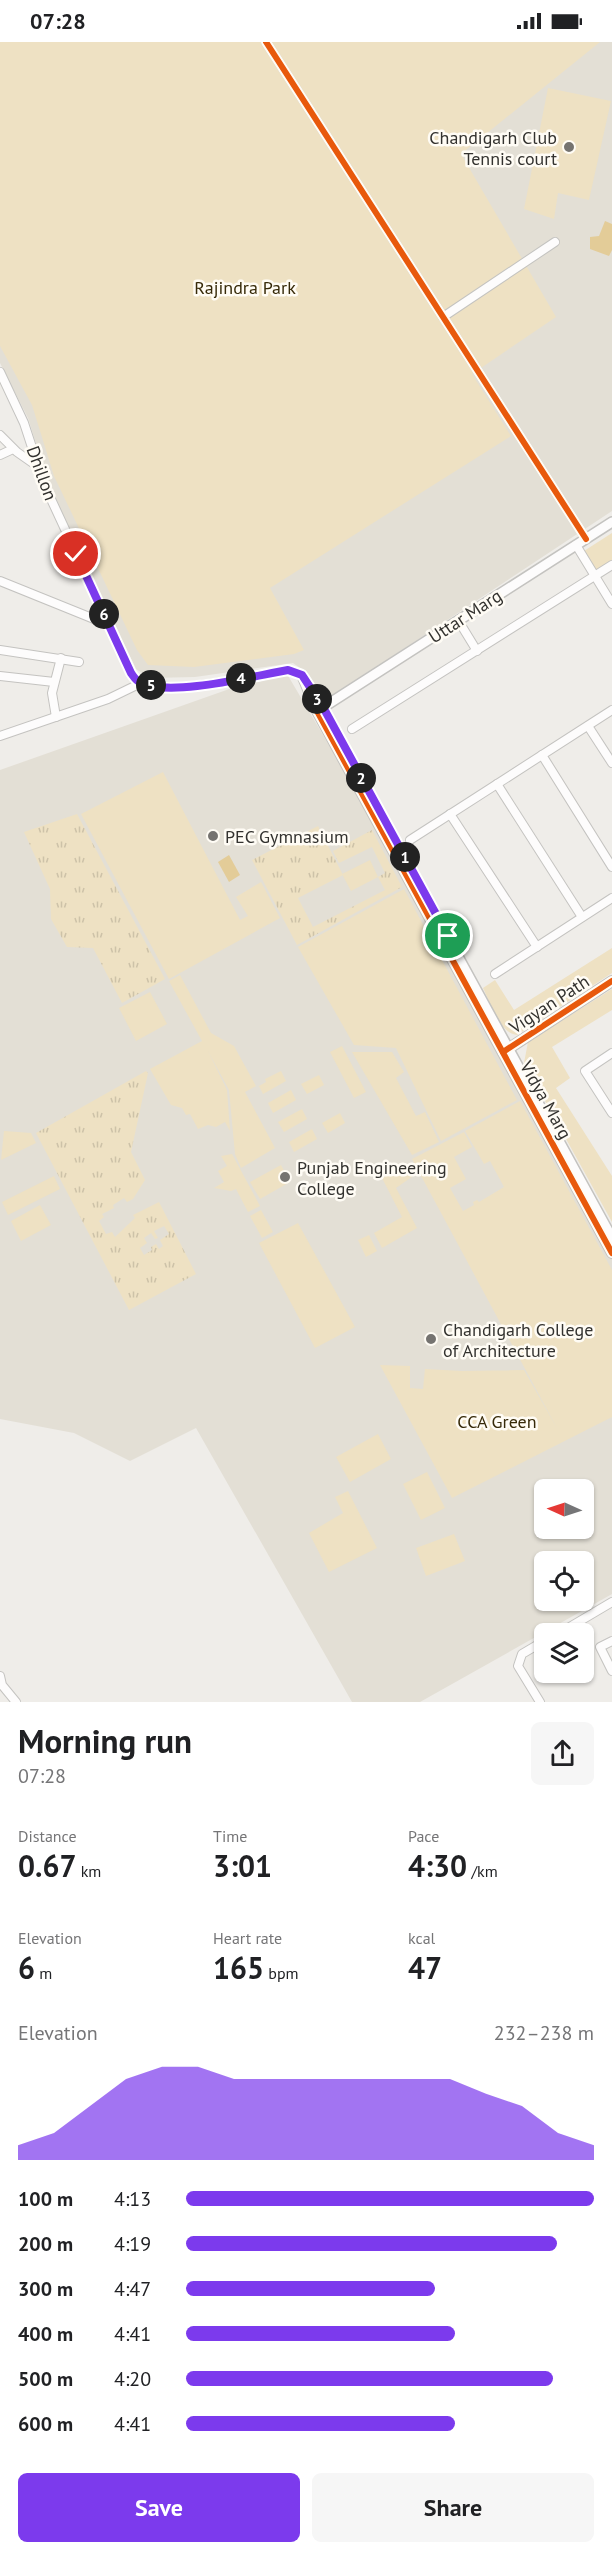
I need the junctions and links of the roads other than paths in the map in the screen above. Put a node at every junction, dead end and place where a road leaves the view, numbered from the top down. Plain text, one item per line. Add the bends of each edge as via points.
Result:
1 (266, 42) edge
2 (555, 242) dead end
3 (443, 317) junction
4 (0, 372) edge
5 (0, 435) edge
6 (13, 449) junction
7 (0, 455) edge
8 (37, 466) junction
9 (612, 522) edge
10 (586, 538) junction
11 (576, 545) junction
12 (612, 565) edge
13 (595, 576) junction
14 (0, 581) edge
15 (612, 604) edge
16 (458, 620) junction
17 (109, 625) junction
18 (0, 650) edge
19 (477, 651) junction
20 (61, 658) junction
21 (79, 662) dead end
22 (302, 675) joint
23 (0, 676) edge
24 (54, 682) junction
25 (141, 683) junction
26 (320, 709) junction
27 (612, 710) edge
28 (56, 717) junction
29 (588, 726) junction
30 (352, 729) dead end
31 (0, 736) edge
32 (542, 755) junction
33 (612, 763) edge
34 (497, 784) junction
35 (450, 814) junction
36 (410, 840) dead end
37 (612, 867) edge
38 (612, 898) edge
39 (582, 917) junction
40 (537, 946) junction
41 (495, 974) dead end
42 (612, 981) edge
43 (506, 1050) junction
44 (612, 1053) edge
45 (612, 1113) edge
46 (612, 1238) edge
47 (612, 1253) edge
48 (612, 1602) edge
49 (577, 1623) edge
50 (612, 1641) edge
51 (534, 1647) edge
52 (612, 1671) edge
53 (0, 1676) edge
54 (16, 1702) edge
55 (540, 1702) edge

1 - 3 street
2 - 3 street
3 - 10 street
4 - 8 street, Dhillon via 24,423
5 - 6 street
6 - 7 street
6 - 8 street
8 - 17 street, Dhillon
9 - 10 main road, Uttar Marg
10 - 11 main road, Uttar Marg
11 - 13 street
11 - 16 main road, Uttar Marg
12 - 13 street
13 - 15 street
13 - 19 street
14 - 17 street
16 - 19 street
16 - 26 main road, Uttar Marg
17 - 25 street, Dhillon via 131,673
18 - 20 street
19 - 30 street
20 - 21 street
20 - 24 street
22 - 25 street via 288,670 198,685 167,687
22 - 26 main road, Vidya Marg
23 - 24 street
24 - 28 street via 52,700
25 - 28 street
26 - 43 main road, Vidya Marg
27 - 29 street
28 - 31 street
29 - 32 street
29 - 33 street
32 - 34 street
32 - 37 street
34 - 35 street
34 - 39 street
35 - 36 street
35 - 40 street
38 - 39 street
39 - 40 street
40 - 41 street
42 - 43 main road, Vigyan Path
43 - 46 main road, Vidya Marg
43 - 47 main road, Vidya Marg
44 - 45 street via 585,1071
48 - 49 street
50 - 52 street via 600,1647
51 - 55 street via 522,1654 518,1666
53 - 54 street via 2,1685

